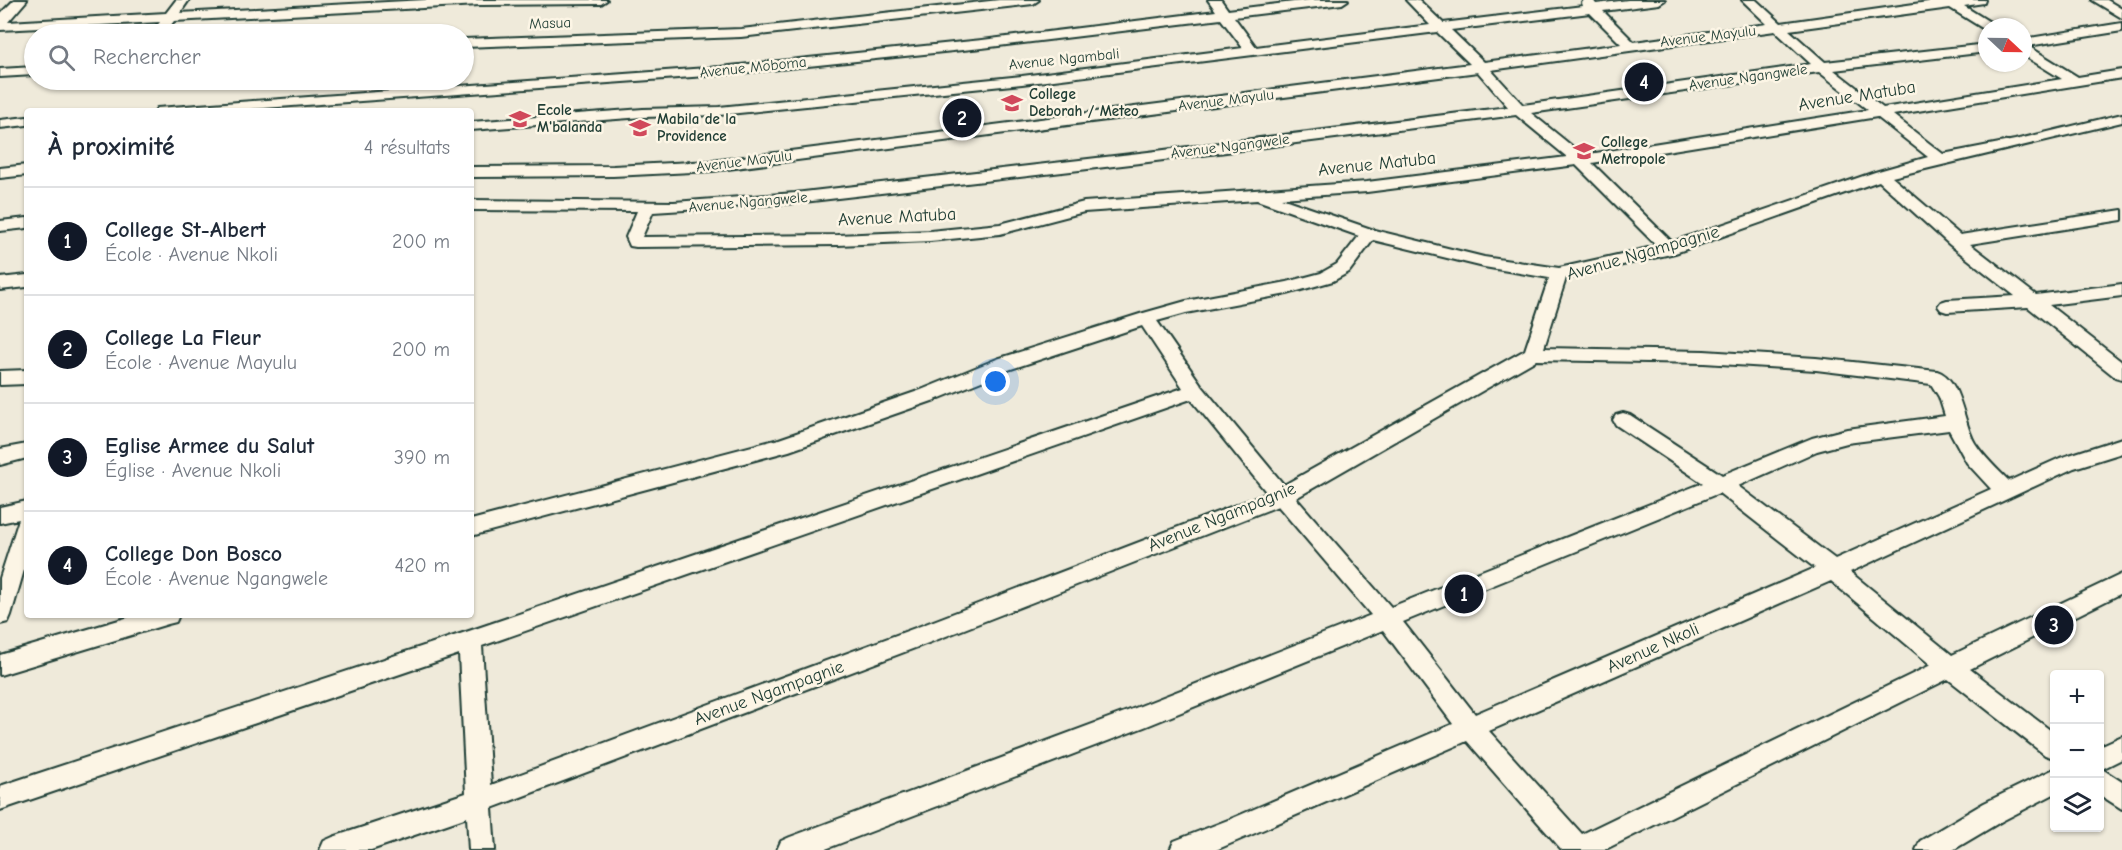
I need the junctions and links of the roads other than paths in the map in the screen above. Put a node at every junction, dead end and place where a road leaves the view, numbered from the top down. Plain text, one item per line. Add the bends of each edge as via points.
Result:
1 (21, 0) edge
2 (183, 0) edge
3 (601, 0) edge
4 (1033, 0) edge
5 (1214, 0) edge
6 (1342, 0) edge
7 (1412, 0) edge
8 (1659, 0) edge
9 (1748, 0) edge
10 (1979, 0) edge
11 (2098, 0) edge
12 (1949, 2) edge
13 (343, 4) edge
14 (1589, 4) edge
15 (2122, 14) edge
16 (1227, 15) junction
17 (170, 16) junction
18 (1978, 21) edge
19 (0, 24) edge
20 (164, 24) edge
21 (1781, 27) junction
22 (2122, 27) edge
23 (1442, 28) junction
24 (2032, 42) edge
25 (474, 44) edge
26 (1630, 46) junction
27 (1978, 49) edge
28 (1253, 52) junction
29 (2032, 55) edge
30 (1481, 67) junction
31 (1822, 67) junction
32 (24, 72) edge
33 (0, 73) edge
34 (2122, 74) edge
35 (2073, 80) junction
36 (474, 89) edge
37 (455, 90) edge
38 (204, 108) edge
39 (1519, 110) junction
40 (1879, 113) junction
41 (2122, 118) edge
42 (24, 121) edge
43 (0, 124) edge
44 (474, 126) edge
45 (1940, 159) junction
46 (1580, 160) junction
47 (24, 170) edge
48 (474, 172) edge
49 (0, 173) edge
50 (1881, 176) junction
51 (1258, 195) junction
52 (474, 205) edge
53 (647, 208) junction
54 (2122, 215) edge
55 (24, 223) edge
56 (0, 226) edge
57 (1369, 234) junction
58 (1956, 241) junction
59 (1669, 249) junction
60 (1559, 274) junction
61 (24, 281) edge
62 (0, 284) edge
63 (2122, 290) edge
64 (2034, 301) junction
65 (1947, 306) dead end
66 (1146, 318) junction
67 (1533, 354) junction
68 (2122, 372) edge
69 (24, 377) edge
70 (0, 378) edge
71 (1195, 391) junction
72 (1623, 420) dead end
73 (1957, 422) junction
74 (2122, 445) edge
75 (24, 452) edge
76 (0, 457) edge
77 (1721, 484) junction
78 (2007, 491) junction
79 (1282, 496) junction
80 (24, 509) edge
81 (0, 515) edge
82 (474, 527) edge
83 (24, 531) edge
84 (1833, 570) junction
85 (6, 573) edge
86 (2122, 583) edge
87 (0, 615) edge
88 (158, 618) edge
89 (1387, 618) junction
90 (470, 641) junction
91 (0, 665) edge
92 (1950, 668) junction
93 (1471, 728) junction
94 (2050, 743) edge
95 (2122, 747) edge
96 (2104, 756) edge
97 (2104, 783) edge
98 (2050, 784) edge
99 (2122, 797) edge
100 (0, 798) edge
101 (479, 801) junction
102 (333, 850) edge
103 (482, 850) edge
104 (790, 850) edge
105 (1183, 850) edge
106 (1578, 850) edge
107 (1929, 850) edge

1 - 19 street
2 - 17 street
3 - 13 street
4 - 25 street, Masua via 741,33
5 - 16 street
6 - 16 street, Avenue Moboma
7 - 23 street
8 - 14 street, Avenue Ngambali
9 - 21 street
10 - 12 street, Avenue Mayulu
11 - 15 street
12 - 18 street
12 - 21 street, Avenue Mayulu
13 - 17 street
14 - 23 street, Avenue Ngambali
14 - 26 street
16 - 28 street
16 - 36 street, Avenue Moboma via 720,71
17 - 19 street
17 - 20 street
21 - 26 street, Avenue Mayulu
21 - 31 street
22 - 24 street
23 - 28 street, Avenue Ngambali
23 - 30 street
26 - 30 street, Avenue Mayulu
27 - 31 street, Avenue Ngangwele
28 - 44 street, Avenue Ngambali via 719,111
29 - 35 street
30 - 39 street
30 - 48 street, Avenue Mayulu via 699,167
31 - 39 street, Avenue Ngangwele
31 - 40 street
32 - 33 street
34 - 35 street, Avenue Matuba
35 - 40 street, Avenue Matuba
37 - 38 street, Avenue Moboma
39 - 46 street
39 - 53 street, Avenue Ngangwele via 898,187
40 - 45 street
40 - 46 street, Avenue Matuba
41 - 45 street, Avenue Ngampagnie
42 - 43 street
45 - 50 street, Avenue Ngampagnie
46 - 51 street, Avenue Matuba via 1367,187
46 - 59 street
47 - 49 street
50 - 58 street
50 - 59 street, Avenue Ngampagnie
51 - 53 street, Avenue Matuba via 1076,208 1000,229 838,240 640,242 634,240
51 - 57 street
52 - 53 street, Avenue Ngangwele
54 - 58 street
55 - 56 street
57 - 60 street via 1484,262
57 - 66 street via 1343,268 1327,277
58 - 64 street
59 - 60 street, Avenue Ngampagnie
60 - 67 street, Avenue Ngampagnie
61 - 62 street
63 - 64 street
64 - 65 street
64 - 68 street
66 - 71 street
66 - 82 street via 1014,361 782,446
67 - 73 street via 1738,359 1930,376 1942,383
67 - 79 street, Avenue Ngampagnie
69 - 70 street
71 - 79 street
71 - 90 street
72 - 77 street
73 - 77 street via 1847,436 1812,445
73 - 78 street via 1975,459
74 - 78 street, Avenue Nkoli
75 - 76 street
77 - 84 street
77 - 89 street
78 - 84 street, Avenue Nkoli
79 - 89 street
79 - 101 street, Avenue Ngampagnie
80 - 81 street
83 - 85 street
84 - 92 street
84 - 93 street, Avenue Nkoli
85 - 87 street
86 - 92 street
88 - 91 street
89 - 93 street
89 - 104 street via 1138,718
90 - 100 street
90 - 101 street
92 - 94 street
92 - 106 street
93 - 105 street, Avenue Nkoli
93 - 106 street
95 - 96 street
97 - 99 street
98 - 107 street
101 - 102 street, Avenue Ngampagnie
101 - 103 street

